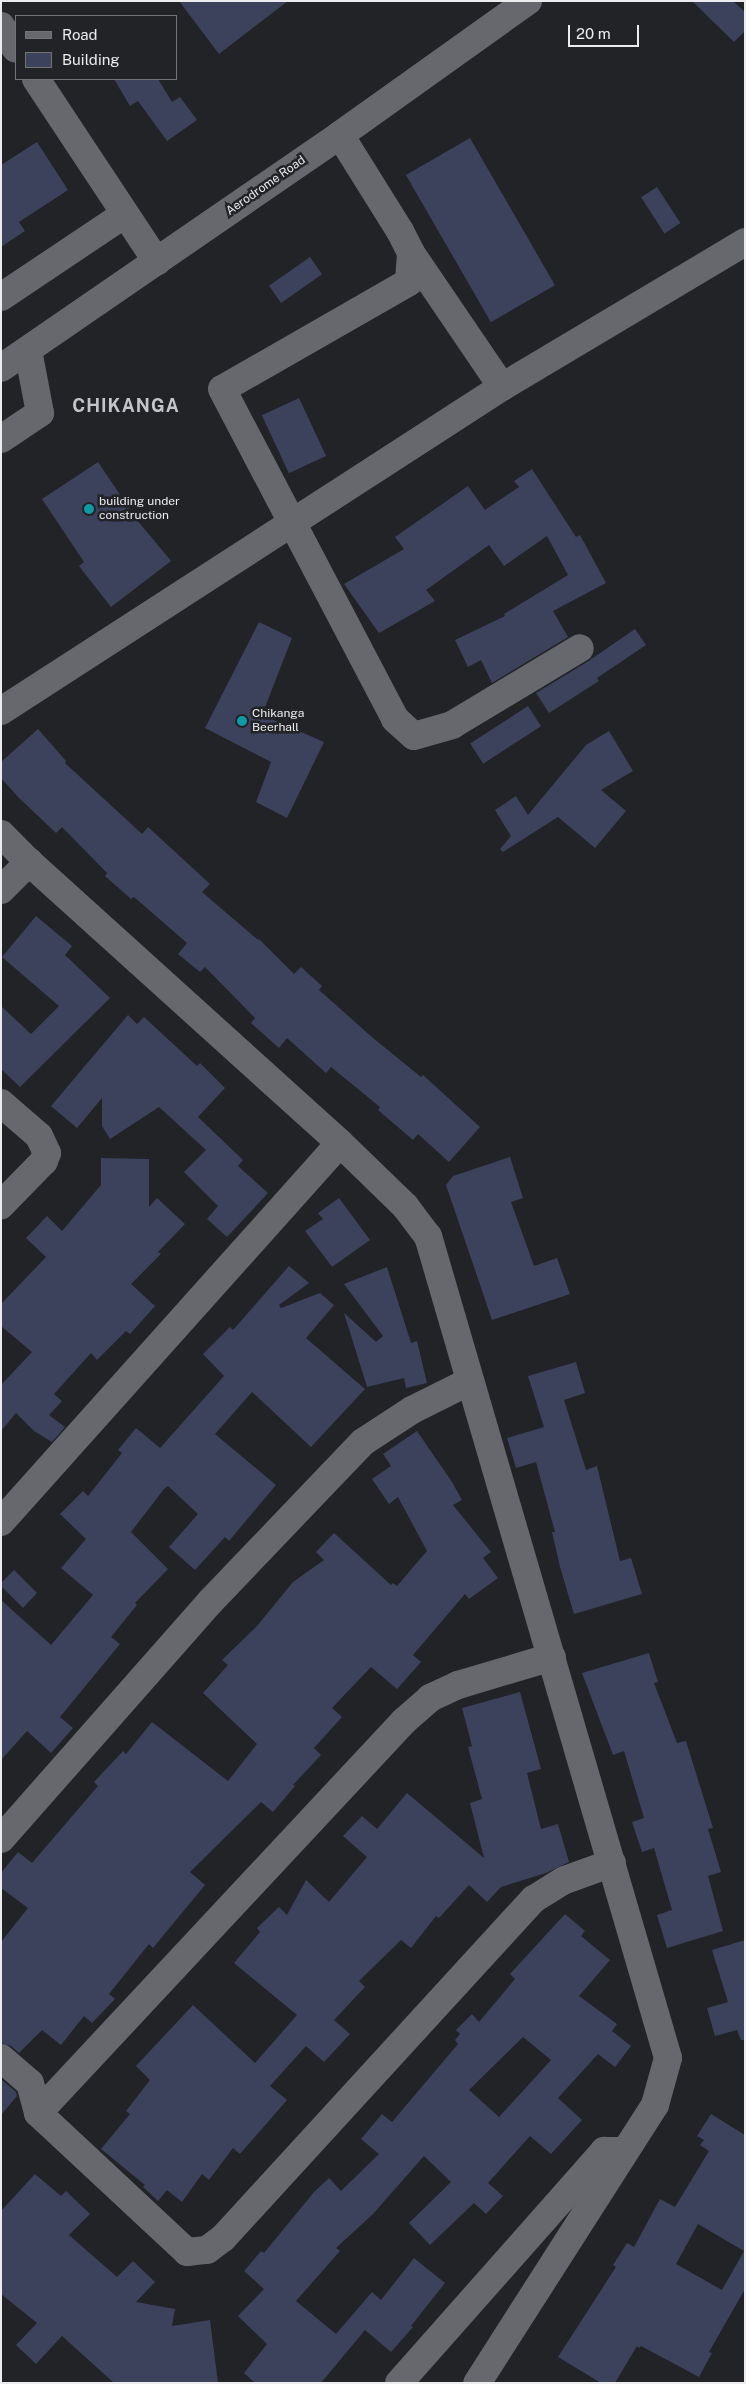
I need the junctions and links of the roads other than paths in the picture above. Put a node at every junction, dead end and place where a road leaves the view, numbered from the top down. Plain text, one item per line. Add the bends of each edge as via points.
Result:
1 (528, 1) edge
2 (1, 26) edge
3 (15, 47) edge
4 (37, 80) edge
5 (340, 135) junction
6 (125, 214) junction
7 (745, 242) edge
8 (411, 253) junction
9 (157, 262) junction
10 (1, 297) edge
11 (11, 358) edge
12 (502, 387) junction
13 (1, 439) edge
14 (293, 521) junction
15 (580, 648) dead end
16 (1, 710) edge
17 (1, 834) edge
18 (29, 862) junction
19 (1, 890) edge
20 (1, 1103) edge
21 (340, 1143) junction
22 (1, 1205) edge
23 (470, 1381) junction
24 (1, 1522) edge
25 (552, 1657) junction
26 (1, 1839) edge
27 (612, 1863) junction
28 (1, 2058) edge
29 (38, 2113) junction
30 (624, 2151) junction
31 (398, 2383) edge
32 (478, 2383) edge

1 - 5 street, Aerodrome Road
2 - 3 street
4 - 6 street
5 - 8 street
5 - 9 street, Aerodrome Road
6 - 9 street
6 - 10 street
7 - 12 street
8 - 12 street
8 - 14 street via 409,282 222,389
9 - 11 street, Aerodrome Road
11 - 13 street via 40,413
12 - 14 street
14 - 15 street via 395,719 414,736 452,725
14 - 16 street
17 - 18 street
18 - 19 street
18 - 21 street
20 - 22 street via 38,1136 47,1153 44,1161
21 - 23 street via 405,1206 428,1236
21 - 24 street
23 - 25 street
23 - 26 street via 412,1410 363,1442 210,1602
25 - 27 street
25 - 29 street via 430,1698
27 - 29 street via 565,1880 534,1899 223,2238 207,2250 187,2252
27 - 30 street via 668,2058 654,2105
28 - 29 street via 30,2083
30 - 31 street via 604,2151
30 - 32 street

